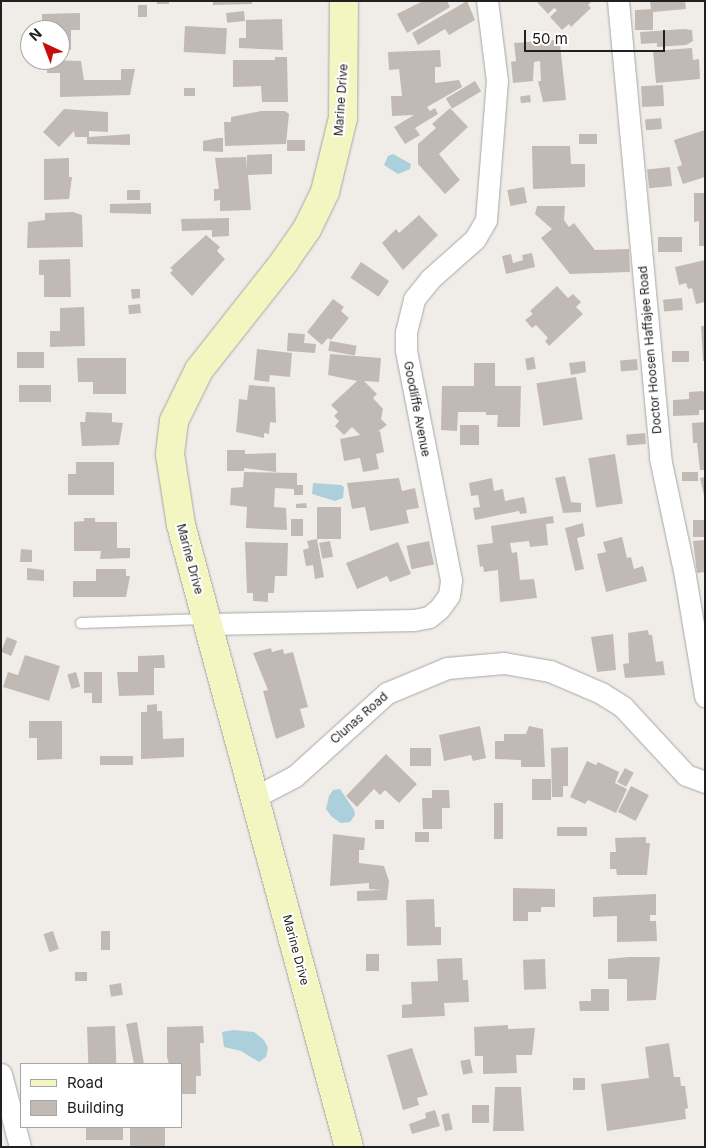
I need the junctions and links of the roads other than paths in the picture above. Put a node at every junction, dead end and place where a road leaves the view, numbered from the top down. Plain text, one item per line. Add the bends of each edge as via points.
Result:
1 (344, 1) edge
2 (487, 1) edge
3 (618, 1) edge
4 (207, 622) junction
5 (81, 623) dead end
6 (705, 696) edge
7 (705, 782) edge
8 (255, 797) junction
9 (1, 1074) edge
10 (20, 1147) edge
11 (349, 1147) edge

1 - 4 street, Marine Drive via 343,118 325,192 307,229 285,261 199,370 174,421 170,454 172,487
2 - 4 street, Goodliffe Avenue via 497,81 486,220 475,239 430,279 414,299 406,332 406,350 451,580 449,595 429,617 414,620
3 - 6 street, Doctor Hoosen Haffajee Road via 660,458 685,576
4 - 5 lane
4 - 8 street, Marine Drive
7 - 8 street, Clunas Road via 686,776 623,708 601,693 550,671 504,662 448,668 387,693 295,776
8 - 11 street, Marine Drive
9 - 10 street

